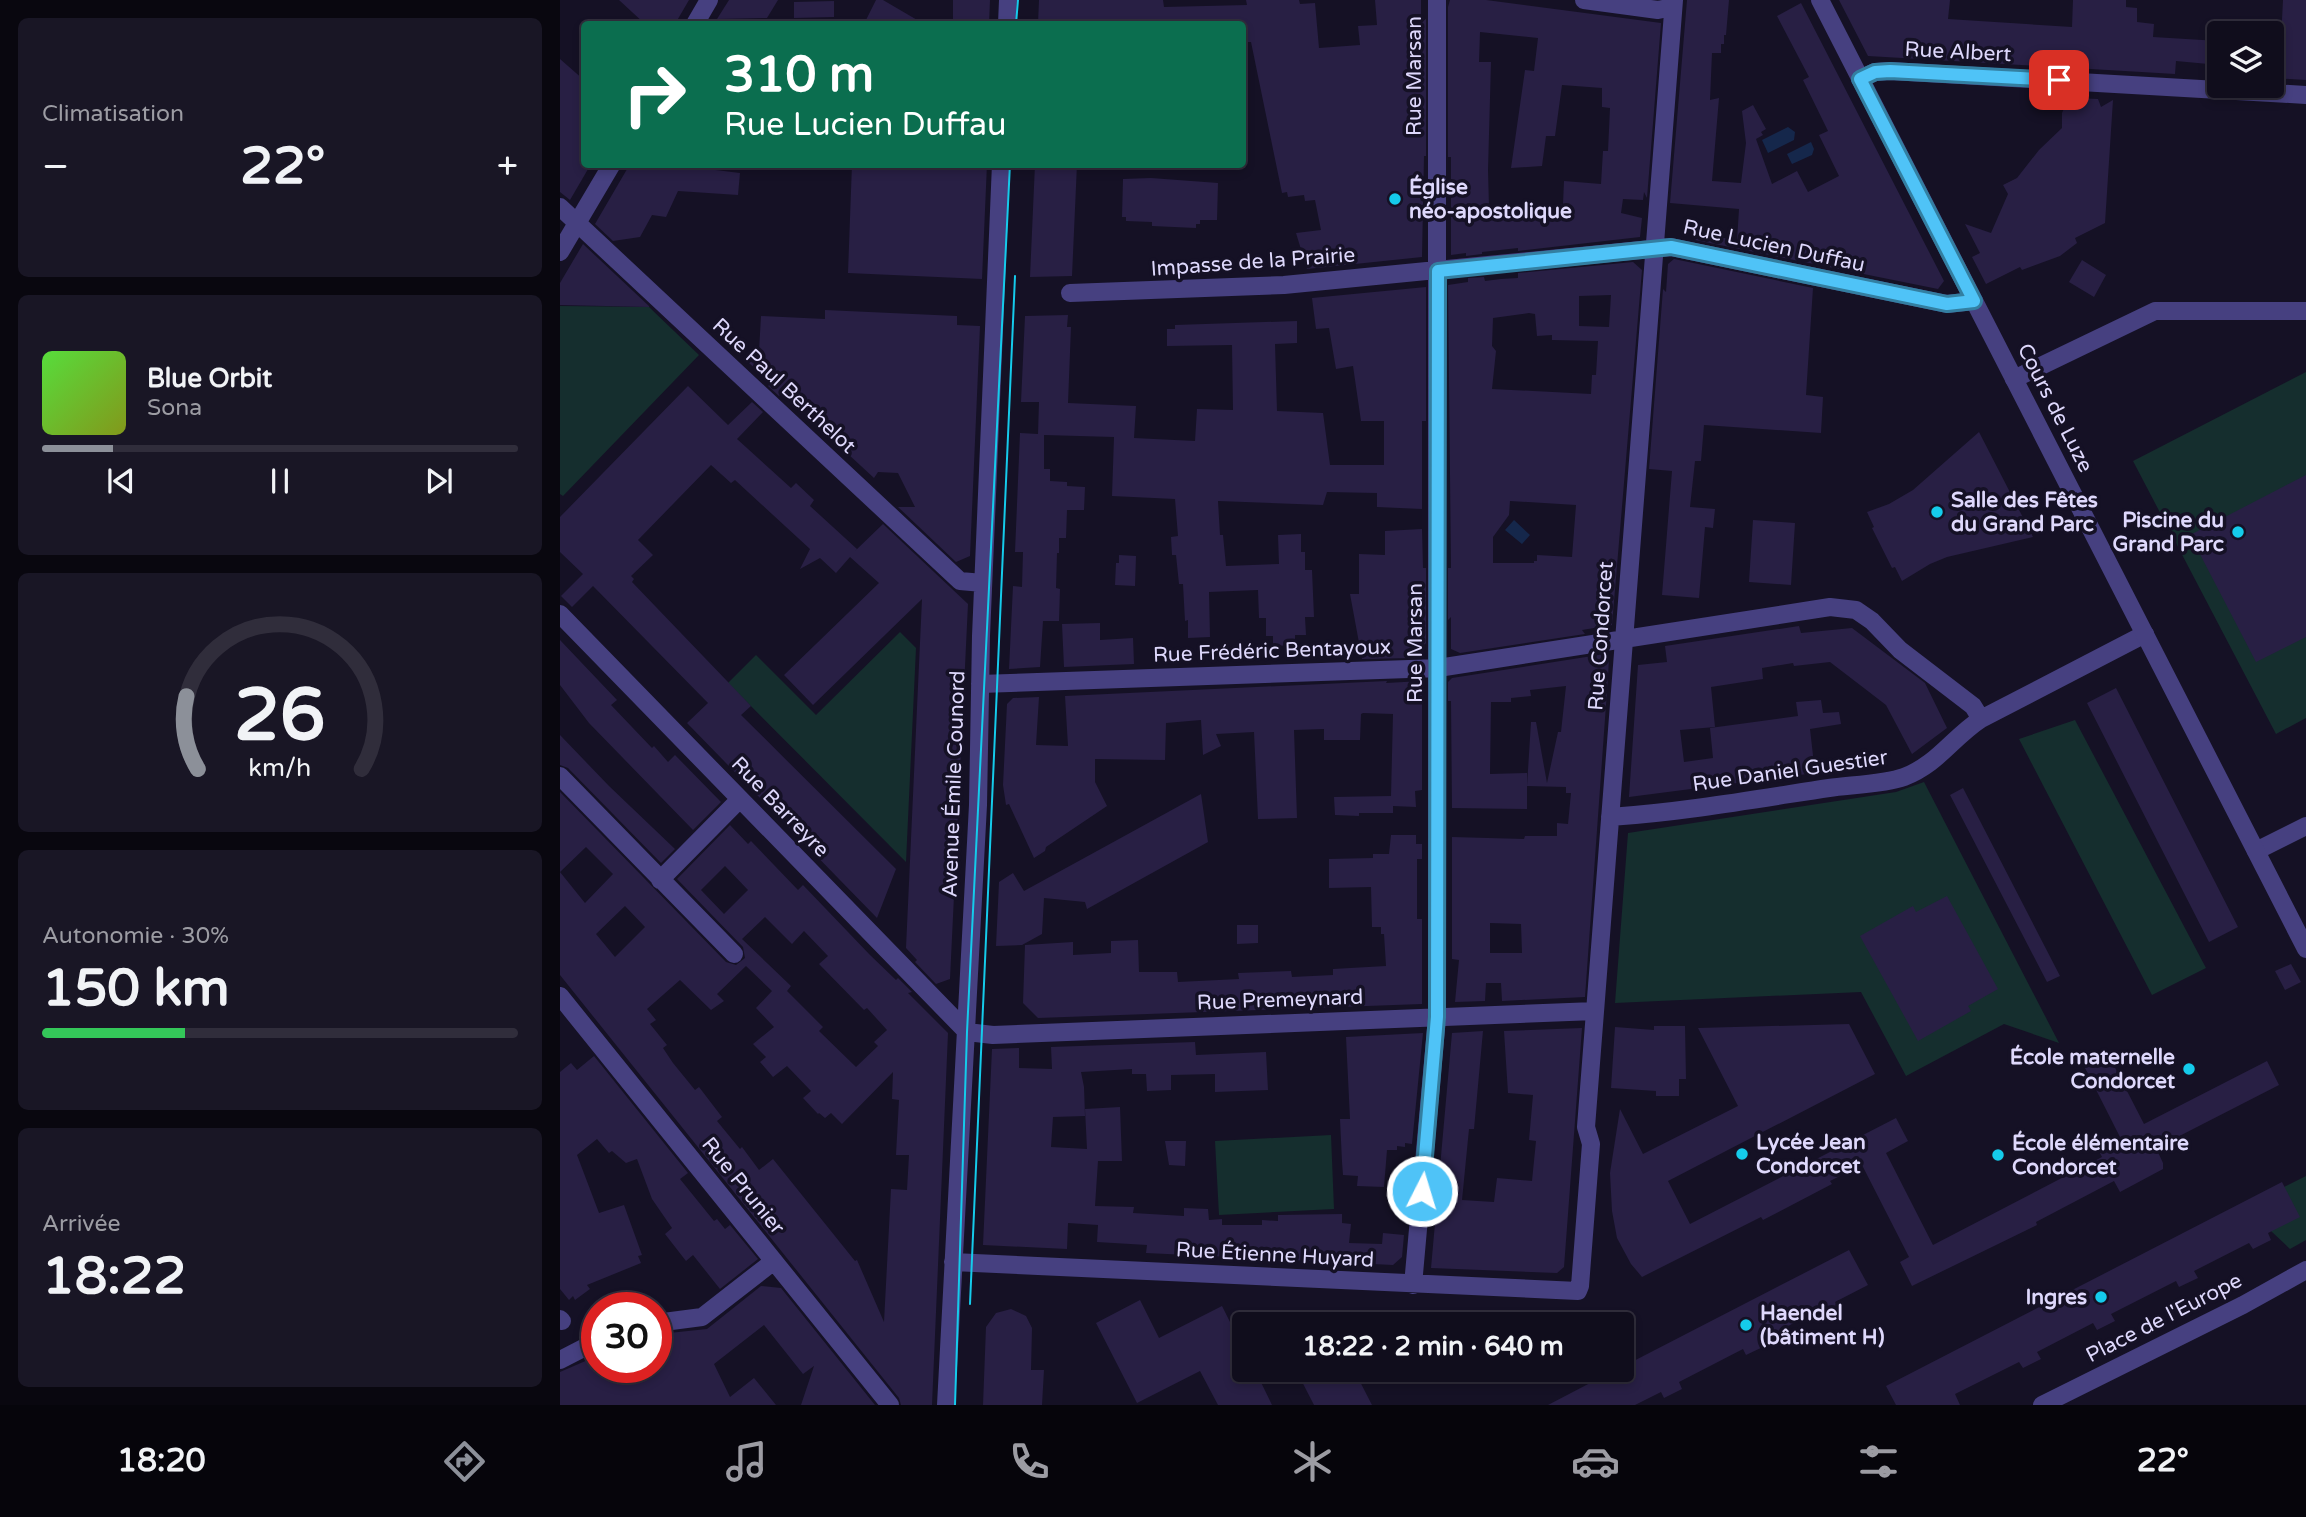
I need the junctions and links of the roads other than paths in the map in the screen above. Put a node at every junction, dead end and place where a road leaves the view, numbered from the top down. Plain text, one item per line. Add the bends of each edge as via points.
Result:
1 (709, 0) edge
2 (1008, 0) edge
3 (1437, 0) edge
4 (1584, 0) edge
5 (1820, 0) edge
6 (1673, 4) edge
7 (697, 21) edge
8 (1007, 21) edge
9 (1860, 79) junction
10 (2306, 95) edge
11 (610, 168) edge
12 (1001, 168) edge
13 (560, 208) edge
14 (577, 223) junction
15 (1654, 249) junction
16 (560, 252) edge
17 (1438, 271) junction
18 (1070, 293) dead end
19 (1974, 301) junction
20 (2306, 311) edge
21 (2014, 379) junction
22 (983, 583) junction
23 (560, 614) edge
24 (2145, 634) junction
25 (1624, 639) junction
26 (1438, 668) junction
27 (980, 684) junction
28 (1981, 719) junction
29 (560, 776) edge
30 (740, 799) junction
31 (1610, 817) junction
32 (2306, 826) edge
33 (2256, 851) junction
34 (660, 880) junction
35 (2306, 949) edge
36 (734, 954) dead end
37 (560, 996) edge
38 (1595, 1011) junction
39 (1437, 1017) junction
40 (967, 1032) junction
41 (774, 1261) junction
42 (953, 1262) junction
43 (2306, 1270) edge
44 (1581, 1275) joint
45 (1413, 1285) junction
46 (672, 1321) edge
47 (581, 1349) edge
48 (560, 1360) edge
49 (890, 1405) edge
50 (946, 1405) edge
51 (2042, 1405) edge

1 - 7 street
2 - 8 street
3 - 17 street, Rue Marsan
4 - 6 street via 1658,10
5 - 9 street, Cours de Luze
6 - 15 street, Rue Condorcet
9 - 10 street, Rue Albert via 1890,71
9 - 19 street, Cours de Luze
11 - 14 street
12 - 22 street, Avenue Émile Counord
13 - 14 street, Rue Paul Berthelot
14 - 16 street
14 - 22 street, Rue Paul Berthelot via 960,581
15 - 17 street, Rue Lucien Duffau
15 - 19 street, Rue Lucien Duffau via 1671,247 1947,304
15 - 25 street, Rue Condorcet
17 - 18 street, Impasse de la Prairie via 1284,285
17 - 26 street, Rue Marsan
19 - 21 street, Cours de Luze
20 - 21 street via 2155,311
21 - 24 street, Cours de Luze
22 - 27 street, Avenue Émile Counord
23 - 30 street, Rue Barreyre
24 - 28 street, Rue Daniel Guestier
24 - 33 street, Cours de Luze
25 - 26 street, Rue Frédéric Bentayoux
25 - 28 street, Rue Frédéric Bentayoux via 1846,607 1872,621 1900,650 1973,706
25 - 31 street, Rue Condorcet
26 - 27 street, Rue Frédéric Bentayoux
26 - 39 street, Rue Marsan
27 - 40 street, Avenue Émile Counord
28 - 31 street, Rue Daniel Guestier via 1928,765 1902,778
29 - 34 street
30 - 34 street
30 - 40 street, Rue Barreyre
31 - 38 street, Rue Condorcet
32 - 33 street
33 - 35 street, Cours de Luze
34 - 36 street
37 - 41 street, Rue Prunier
38 - 39 street, Rue Premeynard
38 - 44 street, Rue Condorcet
39 - 40 street, Rue Premeynard
39 - 45 street, Rue Marsan
40 - 42 street, Avenue Émile Counord
41 - 46 street via 702,1317
41 - 49 street, Rue Prunier
42 - 45 street, Rue Étienne Huyard
42 - 50 street, Avenue Émile Counord
43 - 51 street, Place de l'Europe
44 - 45 street, Rue Étienne Huyard via 1578,1291 1571,1292
47 - 48 street

